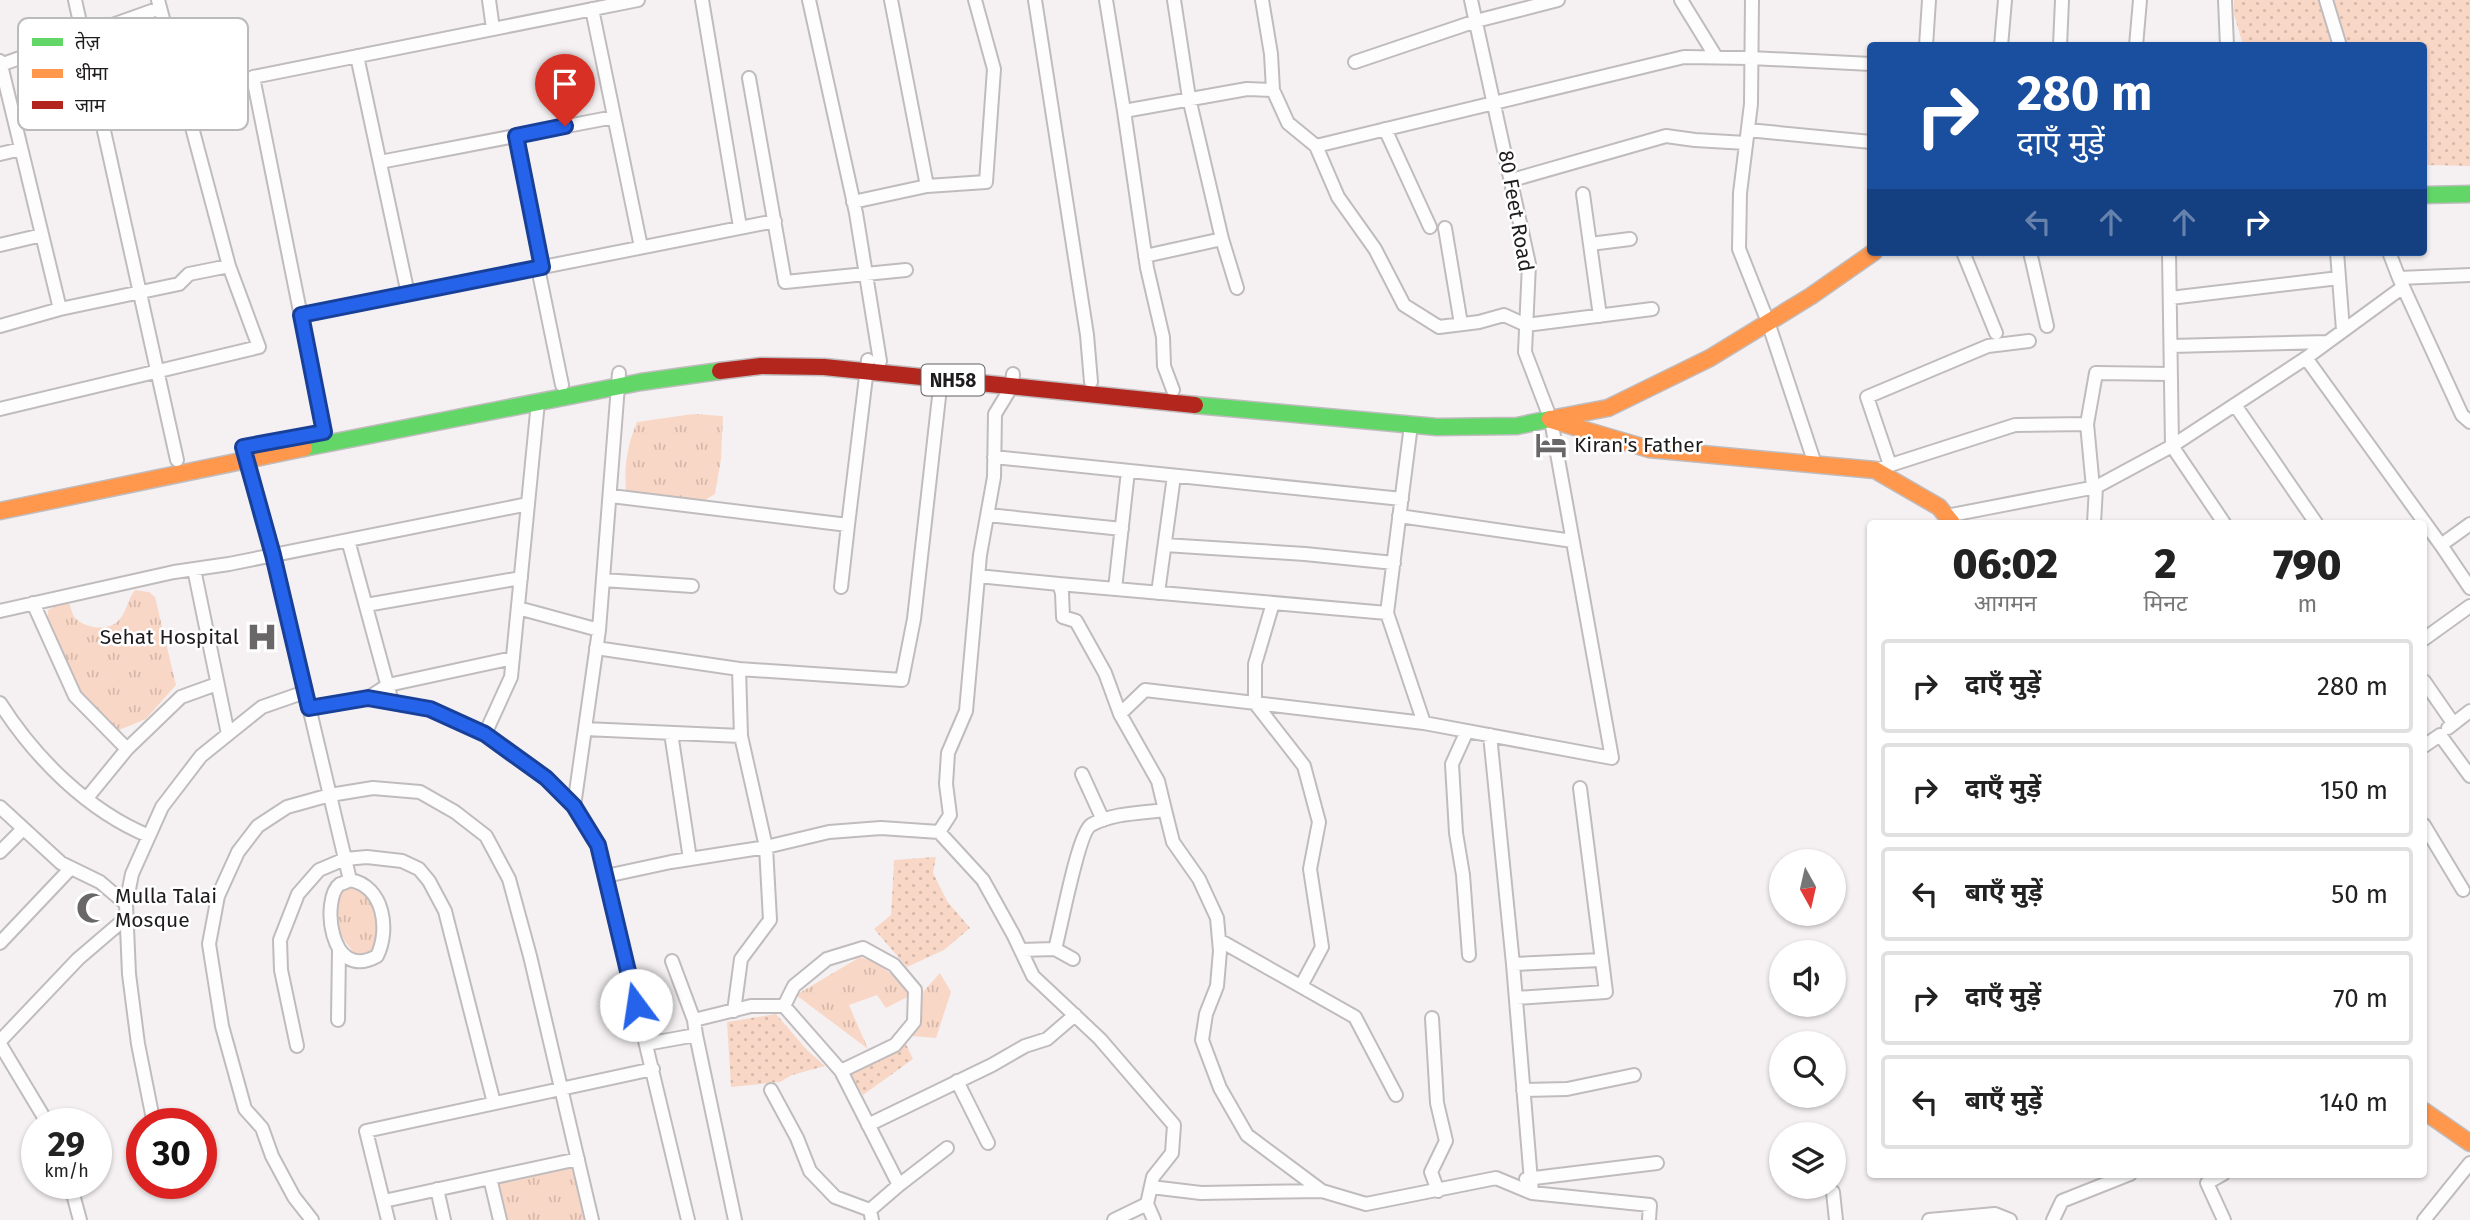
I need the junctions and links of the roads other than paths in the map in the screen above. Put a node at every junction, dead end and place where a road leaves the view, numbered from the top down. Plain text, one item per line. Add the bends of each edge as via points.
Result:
1 (75, 0) edge
2 (489, 0) edge
3 (638, 0) edge
4 (702, 0) edge
5 (809, 0) edge
6 (891, 0) edge
7 (975, 0) edge
8 (1035, 0) edge
9 (1106, 0) edge
10 (1174, 0) edge
11 (1262, 0) edge
12 (1471, 0) edge
13 (1558, 0) edge
14 (1681, 0) edge
15 (1752, 0) edge
16 (1928, 0) edge
17 (2005, 0) edge
18 (2062, 0) edge
19 (2140, 0) edge
20 (2225, 0) edge
21 (2326, 0) edge
22 (159, 4) edge
23 (592, 9) junction
24 (79, 18) edge
25 (124, 18) edge
26 (1476, 21) junction
27 (493, 29) junction
28 (1926, 42) edge
29 (2001, 42) edge
30 (2060, 42) edge
31 (2137, 42) edge
32 (2227, 42) edge
33 (2339, 42) edge
34 (357, 56) junction
35 (18, 57) edge
36 (1716, 57) junction
37 (1751, 58) junction
38 (1355, 62) dead end
39 (0, 63) edge
40 (1867, 64) edge
41 (749, 78) dead end
42 (1273, 90) junction
43 (1189, 98) junction
44 (1495, 103) junction
45 (1124, 111) junction
46 (614, 117) junction
47 (104, 130) edge
48 (193, 130) edge
49 (1385, 130) junction
50 (516, 136) junction
51 (1747, 136) junction
52 (1867, 142) edge
53 (1316, 146) junction
54 (21, 149) junction
55 (0, 154) edge
56 (380, 162) junction
57 (1512, 180) junction
58 (2427, 181) edge
59 (2470, 181) edge
60 (927, 186) junction
61 (1583, 194) dead end
62 (2470, 194) edge
63 (2427, 195) edge
64 (853, 202) junction
65 (775, 221) junction
66 (740, 228) junction
67 (1430, 228) dead end
68 (1445, 228) dead end
69 (42, 235) junction
70 (1222, 239) junction
71 (1630, 239) dead end
72 (1867, 242) edge
73 (1590, 244) junction
74 (0, 245) edge
75 (641, 247) junction
76 (1145, 256) junction
77 (1868, 256) edge
78 (1965, 256) edge
79 (2031, 256) edge
80 (2169, 256) edge
81 (2337, 256) edge
82 (2391, 256) edge
83 (229, 266) junction
84 (540, 267) junction
85 (906, 270) dead end
86 (867, 272) junction
87 (2470, 275) edge
88 (2339, 278) junction
89 (2401, 282) junction
90 (1237, 288) dead end
91 (140, 292) junction
92 (408, 294) junction
93 (2170, 298) junction
94 (60, 309) junction
95 (1652, 309) dead end
96 (301, 315) junction
97 (1600, 316) junction
98 (1765, 316) junction
99 (1461, 324) junction
100 (1526, 325) junction
101 (0, 326) edge
102 (2047, 326) dead end
103 (2343, 331) junction
104 (1996, 333) dead end
105 (2029, 341) dead end
106 (2328, 342) junction
107 (2171, 345) junction
108 (2306, 358) junction
109 (871, 364) junction
110 (158, 370) junction
111 (2171, 374) junction
112 (941, 379) junction
113 (619, 380) junction
114 (1012, 380) junction
115 (1091, 382) junction
116 (562, 385) junction
117 (1172, 390) junction
118 (538, 402) junction
119 (2235, 405) junction
120 (0, 409) edge
121 (1548, 414) junction
122 (2470, 422) edge
123 (2087, 424) junction
124 (1411, 425) junction
125 (324, 432) junction
126 (2172, 446) junction
127 (245, 454) junction
128 (994, 457) junction
129 (177, 460) junction
130 (1815, 464) junction
131 (1883, 468) junction
132 (1128, 471) junction
133 (1174, 476) junction
134 (2094, 488) junction
135 (611, 496) junction
136 (0, 498) edge
137 (1402, 499) junction
138 (528, 504) junction
139 (0, 511) edge
140 (988, 515) junction
141 (2419, 515) junction
142 (1399, 516) junction
143 (1949, 520) edge
144 (2094, 520) edge
145 (2222, 520) edge
146 (2314, 520) edge
147 (2412, 520) edge
148 (2423, 520) edge
149 (2470, 524) edge
150 (848, 525) junction
151 (2427, 526) edge
152 (1122, 529) junction
153 (348, 540) junction
154 (1573, 541) junction
155 (1165, 545) junction
156 (2441, 545) junction
157 (273, 555) junction
158 (1394, 563) junction
159 (194, 569) junction
160 (978, 576) junction
161 (521, 578) junction
162 (603, 580) junction
163 (1059, 584) junction
164 (692, 586) dead end
165 (841, 587) dead end
166 (2470, 588) edge
167 (1115, 589) junction
168 (1158, 593) junction
169 (33, 603) junction
170 (1273, 603) junction
171 (366, 605) junction
172 (2470, 606) edge
173 (518, 608) junction
174 (0, 611) edge
175 (1387, 613) junction
176 (599, 630) junction
177 (2427, 637) edge
178 (596, 648) junction
179 (513, 658) junction
180 (739, 669) junction
181 (217, 684) junction
182 (388, 685) junction
183 (2427, 685) edge
184 (305, 692) junction
185 (368, 698) junction
186 (393, 702) junction
187 (0, 703) edge
188 (1255, 703) junction
189 (309, 708) junction
190 (2470, 711) edge
191 (1121, 714) junction
192 (1424, 723) junction
193 (2453, 723) junction
194 (585, 729) junction
195 (1467, 731) junction
196 (671, 733) junction
197 (228, 734) junction
198 (485, 734) junction
199 (1490, 735) junction
200 (2440, 735) junction
201 (741, 736) junction
202 (2427, 745) edge
203 (127, 749) junction
204 (1082, 774) dead end
205 (2470, 776) edge
206 (1580, 788) dead end
207 (330, 794) junction
208 (87, 798) junction
209 (574, 806) junction
210 (0, 807) edge
211 (1165, 810) junction
212 (1103, 820) junction
213 (23, 829) junction
214 (2427, 830) edge
215 (939, 832) junction
216 (149, 836) junction
217 (766, 847) junction
218 (0, 852) edge
219 (345, 859) junction
220 (690, 859) junction
221 (71, 868) junction
222 (606, 876) junction
223 (350, 880) junction
224 (2463, 890) dead end
225 (127, 911) junction
226 (1219, 940) junction
227 (0, 943) edge
228 (1055, 949) junction
229 (339, 950) junction
230 (1021, 950) junction
231 (1469, 955) dead end
232 (1073, 959) dead end
233 (1601, 960) junction
234 (672, 961) dead end
235 (1513, 964) junction
236 (1301, 986) junction
237 (1516, 998) junction
238 (784, 1006) junction
239 (734, 1010) junction
240 (1075, 1015) junction
241 (1432, 1018) dead end
242 (338, 1020) dead end
243 (694, 1020) junction
244 (696, 1035) junction
245 (0, 1043) edge
246 (646, 1044) junction
247 (298, 1046) dead end
248 (653, 1069) junction
249 (841, 1072) junction
250 (1634, 1075) dead end
251 (957, 1081) junction
252 (563, 1088) junction
253 (771, 1090) dead end
254 (1522, 1090) junction
255 (1396, 1095) dead end
256 (494, 1103) junction
257 (39, 1108) edge
258 (151, 1108) edge
259 (2427, 1113) edge
260 (868, 1125) junction
261 (988, 1143) dead end
262 (2470, 1143) edge
263 (947, 1148) dead end
264 (578, 1158) junction
265 (1657, 1163) dead end
266 (2470, 1163) edge
267 (1531, 1177) junction
268 (490, 1178) junction
269 (2120, 1178) edge
270 (2201, 1178) edge
271 (2215, 1178) edge
272 (2207, 1183) junction
273 (1511, 1184) junction
274 (900, 1185) junction
275 (1151, 1187) junction
276 (437, 1189) junction
277 (1322, 1191) junction
278 (1438, 1191) junction
279 (1532, 1193) junction
280 (74, 1199) edge
281 (1834, 1199) edge
282 (384, 1200) junction
283 (1147, 1204) junction
284 (871, 1215) edge
285 (80, 1220) edge
286 (312, 1220) edge
287 (388, 1220) edge
288 (444, 1220) edge
289 (500, 1220) edge
290 (592, 1220) edge
291 (688, 1220) edge
292 (735, 1220) edge
293 (1114, 1220) edge
294 (1154, 1220) edge
295 (1649, 1220) edge
296 (1836, 1220) edge
297 (1929, 1220) edge
298 (2010, 1220) edge
299 (2053, 1220) edge
300 (2224, 1220) edge
301 (2424, 1220) edge

1 - 24 street
2 - 27 street
3 - 23 street
4 - 66 street
5 - 64 street
6 - 60 street
7 - 60 street via 994,69 986,182
8 - 115 street via 1084,309
9 - 45 street
10 - 43 street
11 - 42 street
12 - 26 street, 80 Feet Road
13 - 26 street
14 - 36 street
15 - 37 street
16 - 28 street
17 - 29 street
18 - 30 street
19 - 31 street
20 - 32 street
21 - 33 street
22 - 25 street
23 - 27 street
23 - 46 street
26 - 38 street
26 - 44 street, 80 Feet Road
27 - 34 street
34 - 56 street
34 - 96 street via 253,77
35 - 39 street
36 - 37 street
36 - 44 street via 1684,57
37 - 40 street
37 - 51 street
39 - 54 street
41 - 65 street
42 - 43 street
42 - 53 street via 1288,123
43 - 45 street
43 - 70 street
44 - 49 street
44 - 57 street, 80 Feet Road
45 - 76 street
46 - 50 street
46 - 75 street
47 - 91 street
48 - 83 street
49 - 53 street
49 - 67 street
50 - 56 street
50 - 84 street
51 - 52 street
51 - 57 street via 1695,140 1666,136
51 - 98 street via 1739,249
53 - 99 street via 1338,197 1375,249 1404,305 1439,327
54 - 55 street
54 - 69 street
56 - 92 street
57 - 100 street, 80 Feet Road via 1529,264
58 - 59 main road
60 - 64 street
61 - 73 street
62 - 63 main road
64 - 86 street
65 - 66 street
65 - 86 street via 785,282
66 - 75 street
68 - 99 street
69 - 74 street
69 - 94 street
70 - 76 street
70 - 90 street
71 - 73 street
72 - 98 main road, NH58
73 - 97 street
75 - 84 street
76 - 117 street
77 - 98 main road, NH58 via 1811,296
78 - 104 street
79 - 102 street
80 - 93 street
81 - 88 street
82 - 89 street
83 - 91 street via 189,274 179,284
83 - 110 street via 259,347
84 - 92 street
84 - 116 street
85 - 86 street
86 - 109 street
87 - 89 street
88 - 93 street
88 - 103 street
89 - 103 street
89 - 122 street via 2462,415
91 - 94 street
91 - 110 street
92 - 96 street
93 - 107 street
94 - 101 street
95 - 97 street
96 - 125 street
97 - 100 street
98 - 121 main road, NH58 via 1604,396
98 - 130 street
99 - 100 street via 1504,315
100 - 121 street, 80 Feet Road via 1525,352
103 - 106 street
105 - 131 street via 1988,346 1867,397
106 - 107 street
106 - 108 street
107 - 111 street
108 - 119 street
108 - 141 street
109 - 112 main road, NH58
109 - 113 main road, NH58 via 824,354 761,354
109 - 114 main road, NH58
109 - 150 street
110 - 120 street
110 - 129 street
111 - 123 street via 2096,373
111 - 126 street
112 - 114 main road, NH58
112 - 180 street via 914,619 902,680
113 - 116 main road, NH58
113 - 118 main road, NH58
113 - 135 street
114 - 115 main road, NH58
114 - 124 main road, NH58
114 - 128 street via 995,414
115 - 117 main road, NH58
116 - 125 main road, NH58
117 - 121 main road, NH58 via 1437,414
118 - 127 main road, NH58
118 - 138 street
119 - 126 street
119 - 146 street
121 - 124 main road, NH58 via 1517,426
121 - 130 main road via 1649,449
121 - 154 street, 80 Feet Road
123 - 131 street via 2015,425
123 - 134 street
124 - 137 street
125 - 127 main road, NH58
126 - 134 street
126 - 145 street
127 - 129 main road, NH58
127 - 139 main road, NH58
127 - 157 street
128 - 132 street
128 - 140 street
129 - 136 main road, NH58
130 - 131 main road
131 - 143 main road
132 - 133 street
132 - 152 street
133 - 137 street
133 - 155 street
134 - 143 street
134 - 144 street
135 - 150 street
135 - 162 street
137 - 142 street
138 - 153 street
138 - 161 street
140 - 152 street
140 - 160 street
141 - 147 street
141 - 148 street
142 - 154 street
142 - 158 street
149 - 156 street
150 - 165 street
151 - 156 street
152 - 167 street
153 - 157 street
153 - 171 street
154 - 199 street, 80 Feet Road via 1612,758
155 - 158 street
155 - 168 street
156 - 166 street
157 - 159 street
157 - 184 street
158 - 175 street
159 - 169 street
159 - 181 street
160 - 163 street
160 - 215 street via 966,710 948,753 950,815
161 - 171 street
161 - 173 street
162 - 164 street
162 - 176 street
163 - 167 street
163 - 191 street via 1063,617 1076,621
167 - 168 street
168 - 170 street
169 - 174 street
169 - 203 street via 75,696
170 - 175 street
170 - 188 street via 1255,664
171 - 182 street
172 - 177 street
173 - 176 street
173 - 179 street
175 - 192 street
176 - 178 street
178 - 180 street
178 - 194 street
179 - 182 street
179 - 198 street via 511,677
180 - 201 street
181 - 197 street
181 - 203 street via 181,697
182 - 185 street
182 - 186 street
183 - 193 street
184 - 189 street
184 - 197 street via 262,707
185 - 186 street
185 - 189 street
186 - 198 street via 430,709
187 - 208 street via 23,738
188 - 191 street via 1144,690
188 - 192 street
188 - 236 street via 1304,766 1319,822 1310,869 1322,947
189 - 207 street
190 - 193 street
191 - 211 street via 1158,781
192 - 195 street
193 - 200 street
194 - 196 street
194 - 209 street
195 - 199 street
195 - 231 street via 1452,764
196 - 201 street
196 - 220 street
197 - 216 street via 201,756 162,807
198 - 209 street via 546,778
199 - 235 street
200 - 202 street
200 - 205 street
201 - 217 street
203 - 208 street
204 - 212 street
206 - 233 street
207 - 219 street
207 - 252 street via 373,788 420,792 486,836 509,879
207 - 286 street via 287,807 258,826 218,895 209,944 222,1027 245,1109 262,1128 294,1197
208 - 216 street
209 - 222 street via 598,845
210 - 213 street
211 - 212 street
211 - 226 street via 1173,842 1199,879 1217,918
212 - 228 street via 1087,827 1078,846
213 - 218 street
213 - 221 street
214 - 224 street
215 - 217 street via 881,828 829,832
215 - 230 street via 983,880
216 - 225 street via 132,874
217 - 220 street
217 - 239 street via 770,919 741,959
219 - 223 street
219 - 247 street via 319,870 298,894 280,940 281,970
219 - 256 street via 401,861 419,869 429,881 445,911
220 - 222 street
221 - 225 street via 100,882
221 - 227 street
222 - 246 street
223 - 229 street via 334,891 330,907
223 - 229 street via 362,882 373,894 385,925 384,939 377,956 364,963 350,961
225 - 245 street
225 - 258 street via 129,974
226 - 236 street
226 - 277 street via 1217,986 1202,1040 1220,1088 1247,1135
228 - 230 street
228 - 232 street
229 - 242 street
230 - 240 street via 1033,975
233 - 235 street
233 - 237 street via 1605,992
234 - 243 street
235 - 237 street
236 - 255 street via 1355,1017
237 - 254 street
238 - 239 street
238 - 249 street
238 - 249 street via 794,986 827,959 863,948 894,965 915,989 914,1022 895,1045
239 - 243 street
240 - 251 street via 1047,1039
240 - 275 street via 1174,1125 1172,1153 1153,1177
241 - 278 street via 1437,1102 1446,1141 1432,1172
243 - 244 street
244 - 246 street
244 - 292 street
245 - 257 street
246 - 248 street
248 - 252 street
248 - 291 street
249 - 260 street
250 - 254 street via 1567,1089
251 - 260 street
251 - 261 street
252 - 256 street
252 - 264 street
253 - 284 street via 810,1171 835,1197
254 - 267 street
256 - 282 street via 366,1131
259 - 262 main road
260 - 274 street
263 - 274 street
264 - 268 street
264 - 290 street
265 - 267 street
266 - 301 street
267 - 273 street
267 - 279 street
268 - 276 street
268 - 289 street
269 - 299 street via 2062,1201
270 - 272 street
271 - 272 street
272 - 300 street
273 - 278 street via 1496,1178
273 - 279 street
274 - 284 street
275 - 277 street via 1202,1193
275 - 283 street
276 - 282 street
276 - 288 street
277 - 278 street via 1366,1205
279 - 295 street via 1650,1205
280 - 285 street
281 - 296 street
282 - 287 street
283 - 293 street
283 - 294 street
297 - 298 street via 1995,1214

